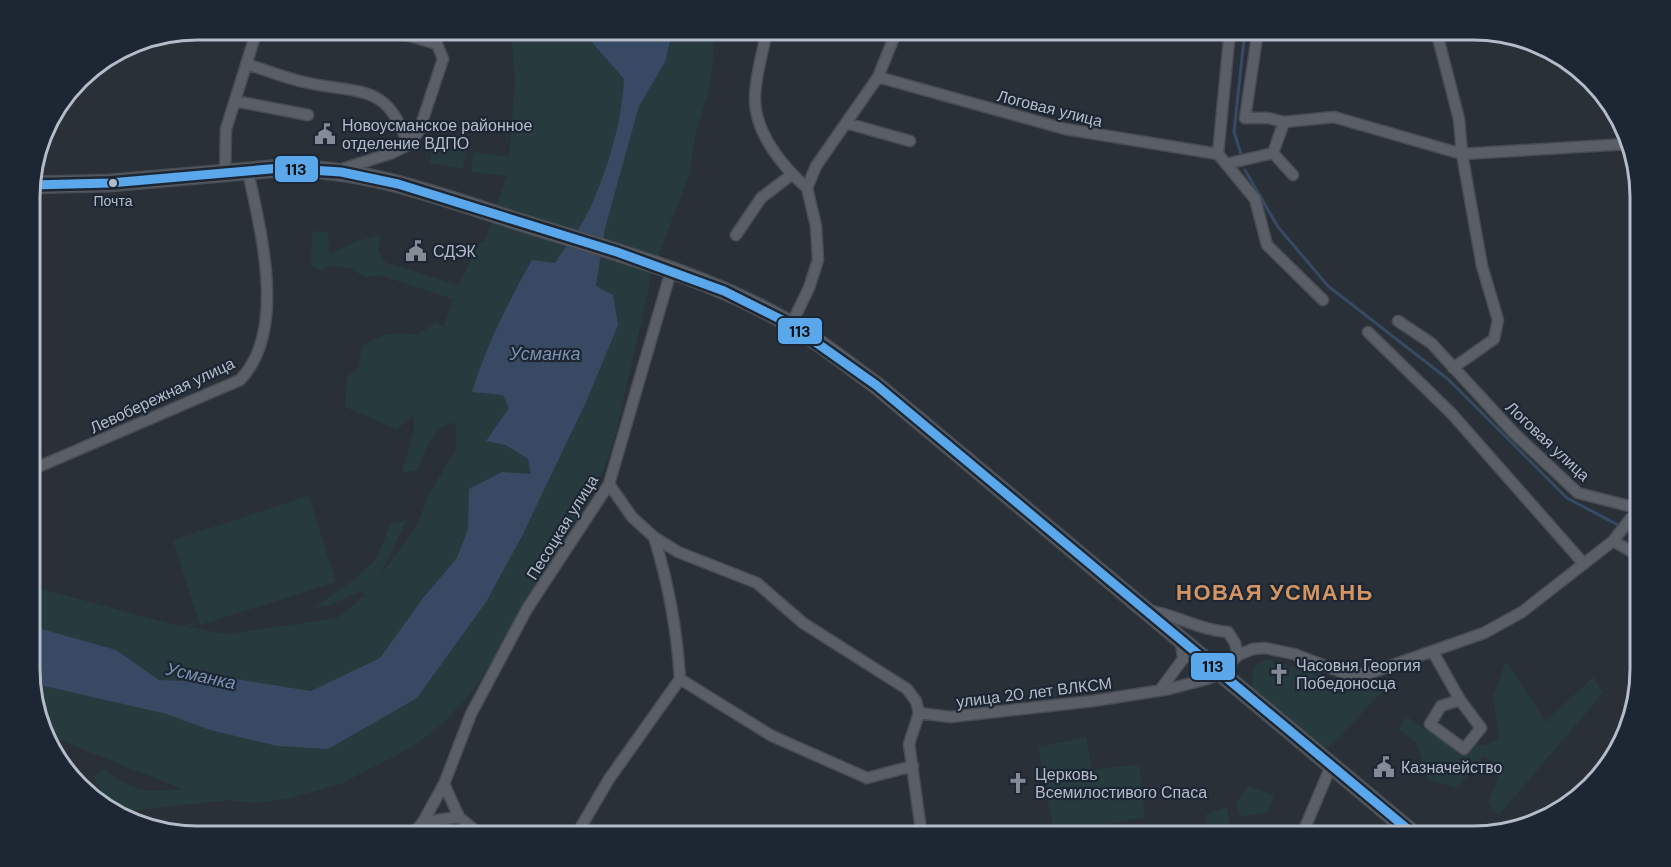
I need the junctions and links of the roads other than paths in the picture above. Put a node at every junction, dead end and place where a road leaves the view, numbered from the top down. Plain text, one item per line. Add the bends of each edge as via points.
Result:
1 (253, 41) edge
2 (427, 41) edge
3 (437, 41) edge
4 (765, 41) edge
5 (893, 41) edge
6 (1229, 41) edge
7 (1256, 41) edge
8 (1439, 41) edge
9 (437, 44) junction
10 (246, 64) junction
11 (878, 77) junction
12 (235, 101) junction
13 (308, 115) dead end
14 (1284, 122) junction
15 (846, 123) junction
16 (910, 141) dead end
17 (1621, 144) edge
18 (408, 145) junction
19 (1273, 153) junction
20 (1218, 154) junction
21 (1462, 154) junction
22 (1226, 164) junction
23 (248, 171) junction
24 (336, 171) junction
25 (225, 174) junction
26 (791, 175) junction
27 (1293, 175) dead end
28 (41, 185) edge
29 (807, 188) junction
30 (736, 235) dead end
31 (666, 269) junction
32 (1323, 300) dead end
33 (1398, 321) dead end
34 (791, 325) junction
35 (1368, 332) dead end
36 (1453, 368) junction
37 (40, 466) edge
38 (609, 481) junction
39 (1630, 505) edge
40 (1630, 518) edge
41 (654, 537) junction
42 (1612, 541) junction
43 (1630, 551) edge
44 (1584, 564) junction
45 (1144, 609) junction
46 (1181, 640) junction
47 (1433, 652) junction
48 (1238, 656) junction
49 (1221, 672) junction
50 (680, 679) junction
51 (1160, 690) junction
52 (1460, 700) junction
53 (919, 712) junction
54 (913, 766) junction
55 (1331, 766) junction
56 (444, 784) junction
57 (459, 817) junction
58 (423, 822) junction
59 (420, 826) edge
60 (470, 826) edge
61 (581, 826) edge
62 (921, 826) edge
63 (1306, 826) edge
64 (1405, 826) edge

1 - 10 street
2 - 9 street
3 - 9 street
4 - 26 street via 755,99 760,128
5 - 11 street
6 - 20 street
7 - 14 street via 1245,118
8 - 21 street via 1459,119
9 - 18 street via 443,59 439,76 419,131
10 - 12 street
10 - 18 street via 302,82 375,95 401,123
11 - 15 street
11 - 20 street, Логовая улица via 1065,129
12 - 13 street
12 - 25 street via 226,129
14 - 19 street
14 - 21 street via 1334,117
15 - 16 street
15 - 29 street via 816,166
17 - 21 street
18 - 24 street
19 - 22 street
19 - 27 street
20 - 22 street
21 - 36 street via 1482,266 1498,320 1494,339
22 - 32 street via 1255,199 1267,245
23 - 24 main road
23 - 25 main road
23 - 37 street, Левобережная улица via 267,260 267,308 250,369 240,380
24 - 31 main road via 385,179
25 - 28 main road
26 - 29 street
26 - 30 street via 761,198
29 - 34 street via 816,226 818,260
31 - 34 main road via 742,299
31 - 38 street, Песоцкая улица
33 - 36 street, Логовая улица via 1431,343
34 - 45 main road via 906,409
35 - 44 street via 1452,414
36 - 39 street, Логовая улица via 1578,493
38 - 41 street via 632,517
38 - 56 street, Песоцкая улица via 527,609 471,714
40 - 42 street
41 - 50 street via 677,630
41 - 53 street via 678,552 757,583 803,624 907,689
42 - 43 street
42 - 44 street
44 - 47 street via 1522,612 1484,633
45 - 46 main road
45 - 48 street via 1212,631 1228,632
46 - 49 main road
46 - 51 street via 1183,659
47 - 48 street via 1352,676 1294,654 1265,648
47 - 52 street
48 - 49 street
49 - 51 street, улица 20 лет ВЛКСМ
49 - 55 main road
50 - 54 street via 772,736 867,778
50 - 61 street via 609,779
51 - 53 street, улица 20 лет ВЛКСМ via 950,717
52 - 52 street via 1441,706 1430,724 1464,748 1481,728
53 - 54 street via 909,744
54 - 62 street
55 - 63 street
55 - 64 main road
56 - 57 street
56 - 58 street, Песоцкая улица
57 - 58 street
57 - 60 street
58 - 59 street, Песоцкая улица

